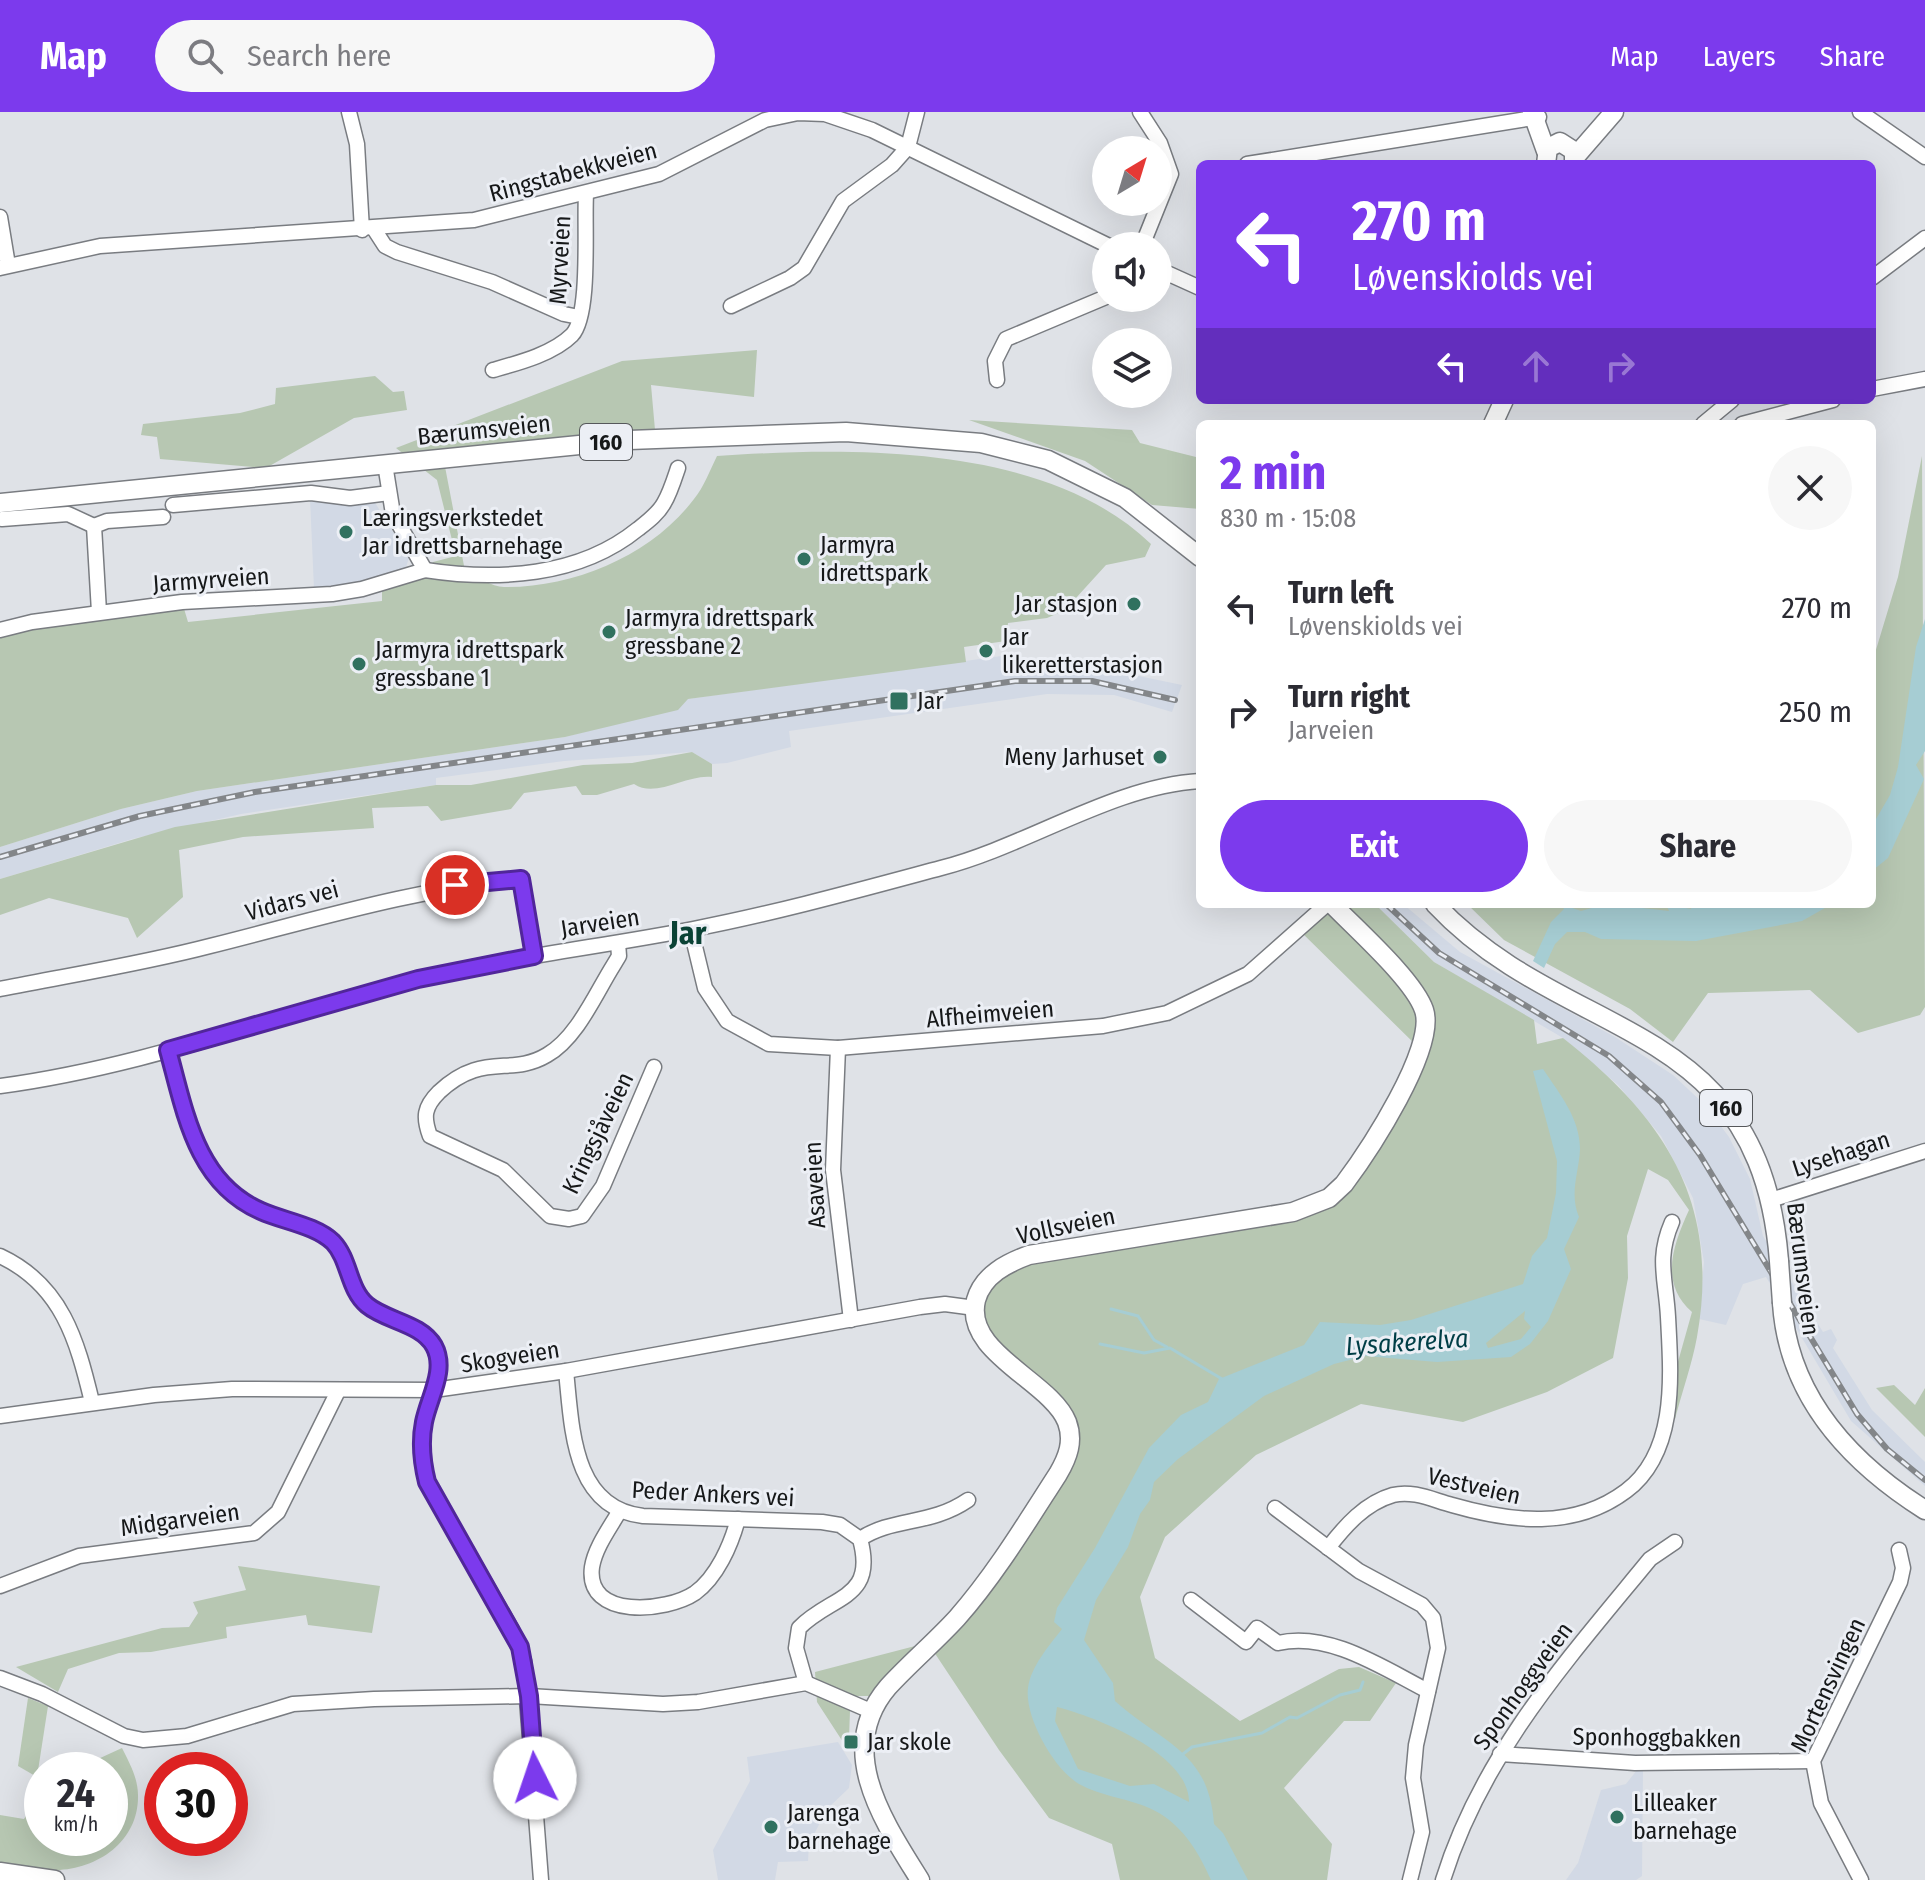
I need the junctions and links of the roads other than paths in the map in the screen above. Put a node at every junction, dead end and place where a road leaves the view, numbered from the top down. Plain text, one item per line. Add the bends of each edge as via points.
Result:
1 (349, 112) edge
2 (917, 112) edge
3 (1140, 112) edge
4 (1614, 112) edge
5 (1860, 112) edge
6 (1534, 115) edge
7 (765, 116) edge
8 (908, 147) junction
9 (1561, 154) edge
10 (1925, 157) edge
11 (1270, 160) edge
12 (586, 194) junction
13 (0, 217) edge
14 (368, 229) junction
15 (1148, 232) edge
16 (1092, 238) edge
17 (1925, 238) edge
18 (4, 266) edge
19 (1172, 275) edge
20 (1876, 275) edge
21 (1196, 286) edge
22 (1092, 303) edge
23 (731, 306) dead end
24 (579, 317) junction
25 (493, 370) dead end
26 (1925, 379) edge
27 (997, 380) dead end
28 (1876, 388) edge
29 (1728, 404) edge
30 (1818, 404) edge
31 (1714, 420) edge
32 (1757, 420) edge
33 (385, 464) junction
34 (678, 468) dead end
35 (389, 493) junction
36 (1, 511) edge
37 (94, 526) junction
38 (1193, 551) edge
39 (425, 570) junction
40 (99, 612) junction
41 (0, 630) edge
42 (1196, 781) edge
43 (1325, 908) edge
44 (1334, 908) edge
45 (1439, 908) edge
46 (691, 930) junction
47 (618, 943) junction
48 (534, 956) junction
49 (0, 989) edge
50 (838, 1048) junction
51 (168, 1050) junction
52 (654, 1067) dead end
53 (0, 1086) edge
54 (1925, 1151) edge
55 (1771, 1200) junction
56 (1672, 1222) dead end
57 (0, 1256) edge
58 (975, 1308) junction
59 (851, 1320) junction
60 (566, 1371) junction
61 (434, 1390) junction
62 (338, 1391) junction
63 (92, 1402) junction
64 (0, 1416) edge
65 (968, 1500) dead end
66 (1275, 1508) dead end
67 (1925, 1510) edge
68 (619, 1512) junction
69 (738, 1519) junction
70 (860, 1539) junction
71 (1675, 1542) dead end
72 (1328, 1548) junction
73 (1899, 1550) dead end
74 (0, 1586) edge
75 (1191, 1600) dead end
76 (0, 1678) edge
77 (806, 1683) junction
78 (1428, 1691) junction
79 (529, 1696) junction
80 (873, 1712) junction
81 (1500, 1754) junction
82 (1813, 1761) junction
83 (0, 1872) edge
84 (55, 1880) edge
85 (541, 1880) edge
86 (920, 1880) edge
87 (1410, 1880) edge
88 (1443, 1880) edge
89 (1861, 1880) edge

1 - 14 street
2 - 8 street
3 - 15 street via 1160,143 1171,174
4 - 9 main road
5 - 10 street
6 - 9 main road
6 - 11 street
7 - 8 street, Ringstabekkveien via 825,114
7 - 12 street, Ringstabekkveien via 679,166
8 - 16 street, Ringstabekkveien
8 - 23 street via 843,201 797,274
12 - 14 street, Ringstabekkveien via 474,220
12 - 24 street, Myrveien
13 - 18 street, Ringstabekkveien
14 - 18 street, Ringstabekkveien via 100,246
14 - 24 street via 397,252
17 - 20 street
19 - 21 street
22 - 27 street via 1006,339 995,361
24 - 25 street, Myrveien via 571,336 553,348
26 - 28 street
29 - 31 street
30 - 32 street
33 - 35 street
33 - 36 main road, Bærumsveien / 160
33 - 38 main road, Bærumsveien / 160 via 697,435 846,432 946,438 1023,452 1074,471 1125,498
34 - 39 street, Jarmyrveien via 655,515 593,559 560,568 493,574
35 - 37 street via 350,498 311,493
35 - 39 street via 393,514
36 - 37 street via 68,514
37 - 40 street
39 - 40 street, Jarmyrveien via 332,594
40 - 41 street, Jarmyrveien
42 - 46 street, Jarveien via 1136,792 954,865
43 - 50 street, Alfheimveien via 1248,974 1167,1013 1103,1026
44 - 58 main road, Vollsveien via 1412,989 1426,1021 1415,1062 1344,1184 1329,1198 1293,1212 1029,1255 993,1274
45 - 55 main road, Bærumsveien / 160 via 1511,966 1676,1060 1715,1096 1750,1146
46 - 47 street, Jarveien
46 - 50 street, Alfheimveien via 705,988 727,1021 769,1044
47 - 48 street, Jarveien
47 - 52 street, Kringsjåveien via 619,956 556,1049 532,1061 468,1070 431,1100 425,1122 430,1136 503,1170 550,1216 582,1216 603,1186
48 - 49 street, Vidars vei via 521,879 389,898 207,947
48 - 51 street, Jarveien via 418,979
50 - 59 street, Asaveien via 833,1170
51 - 53 street, Jarveien
51 - 61 street via 192,1134 217,1181 246,1204 332,1242 360,1299 425,1335 433,1345 439,1369
54 - 55 street, Lysehagan
55 - 67 main road, Bærumsveien / 160, bridge via 1791,1356 1818,1412 1863,1463
56 - 72 street, Vestveien via 1661,1262 1668,1314 1668,1411 1657,1458 1636,1483 1601,1505 1540,1521 1487,1516 1400,1494 1362,1511
57 - 63 street via 21,1266 58,1303 79,1350
58 - 59 street, Skogveien via 945,1304
58 - 80 main road via 980,1330 993,1348 1064,1416 1070,1449 978,1591 887,1689
59 - 60 street, Skogveien
60 - 61 street, Skogveien
60 - 68 street, Peder Ankers vei via 583,1474
61 - 62 street, Skogveien
61 - 79 street via 423,1424 427,1482 512,1630
62 - 63 street, Skogveien via 232,1389
62 - 74 street, Midgarveien via 278,1512 254,1533 79,1556
63 - 64 street, Skogveien
65 - 70 street via 947,1514 873,1531
66 - 72 street
68 - 69 street, Peder Ankers vei
68 - 69 street via 596,1554 592,1577 603,1597 633,1608 664,1606 694,1594 721,1561
69 - 70 street, Peder Ankers vei via 822,1522 840,1525
70 - 77 street via 864,1553 859,1584 799,1628 796,1648
71 - 81 street, Sponhoggveien via 1650,1559 1575,1649
72 - 78 street via 1422,1605 1433,1618 1438,1648
73 - 82 street, Mortensvingen via 1900,1582
75 - 78 street via 1246,1642 1257,1628 1278,1643 1300,1639 1330,1645
76 - 79 street via 143,1740 187,1736 307,1702
77 - 79 street via 663,1704
77 - 80 street
78 - 87 street via 1413,1761 1422,1832
79 - 85 street
80 - 86 main road via 863,1750 866,1778
81 - 82 street, Sponhoggbakken via 1635,1763
81 - 88 street, Sponhoggveien via 1477,1792
82 - 89 street, Mortensvingen via 1821,1803
83 - 84 main road

